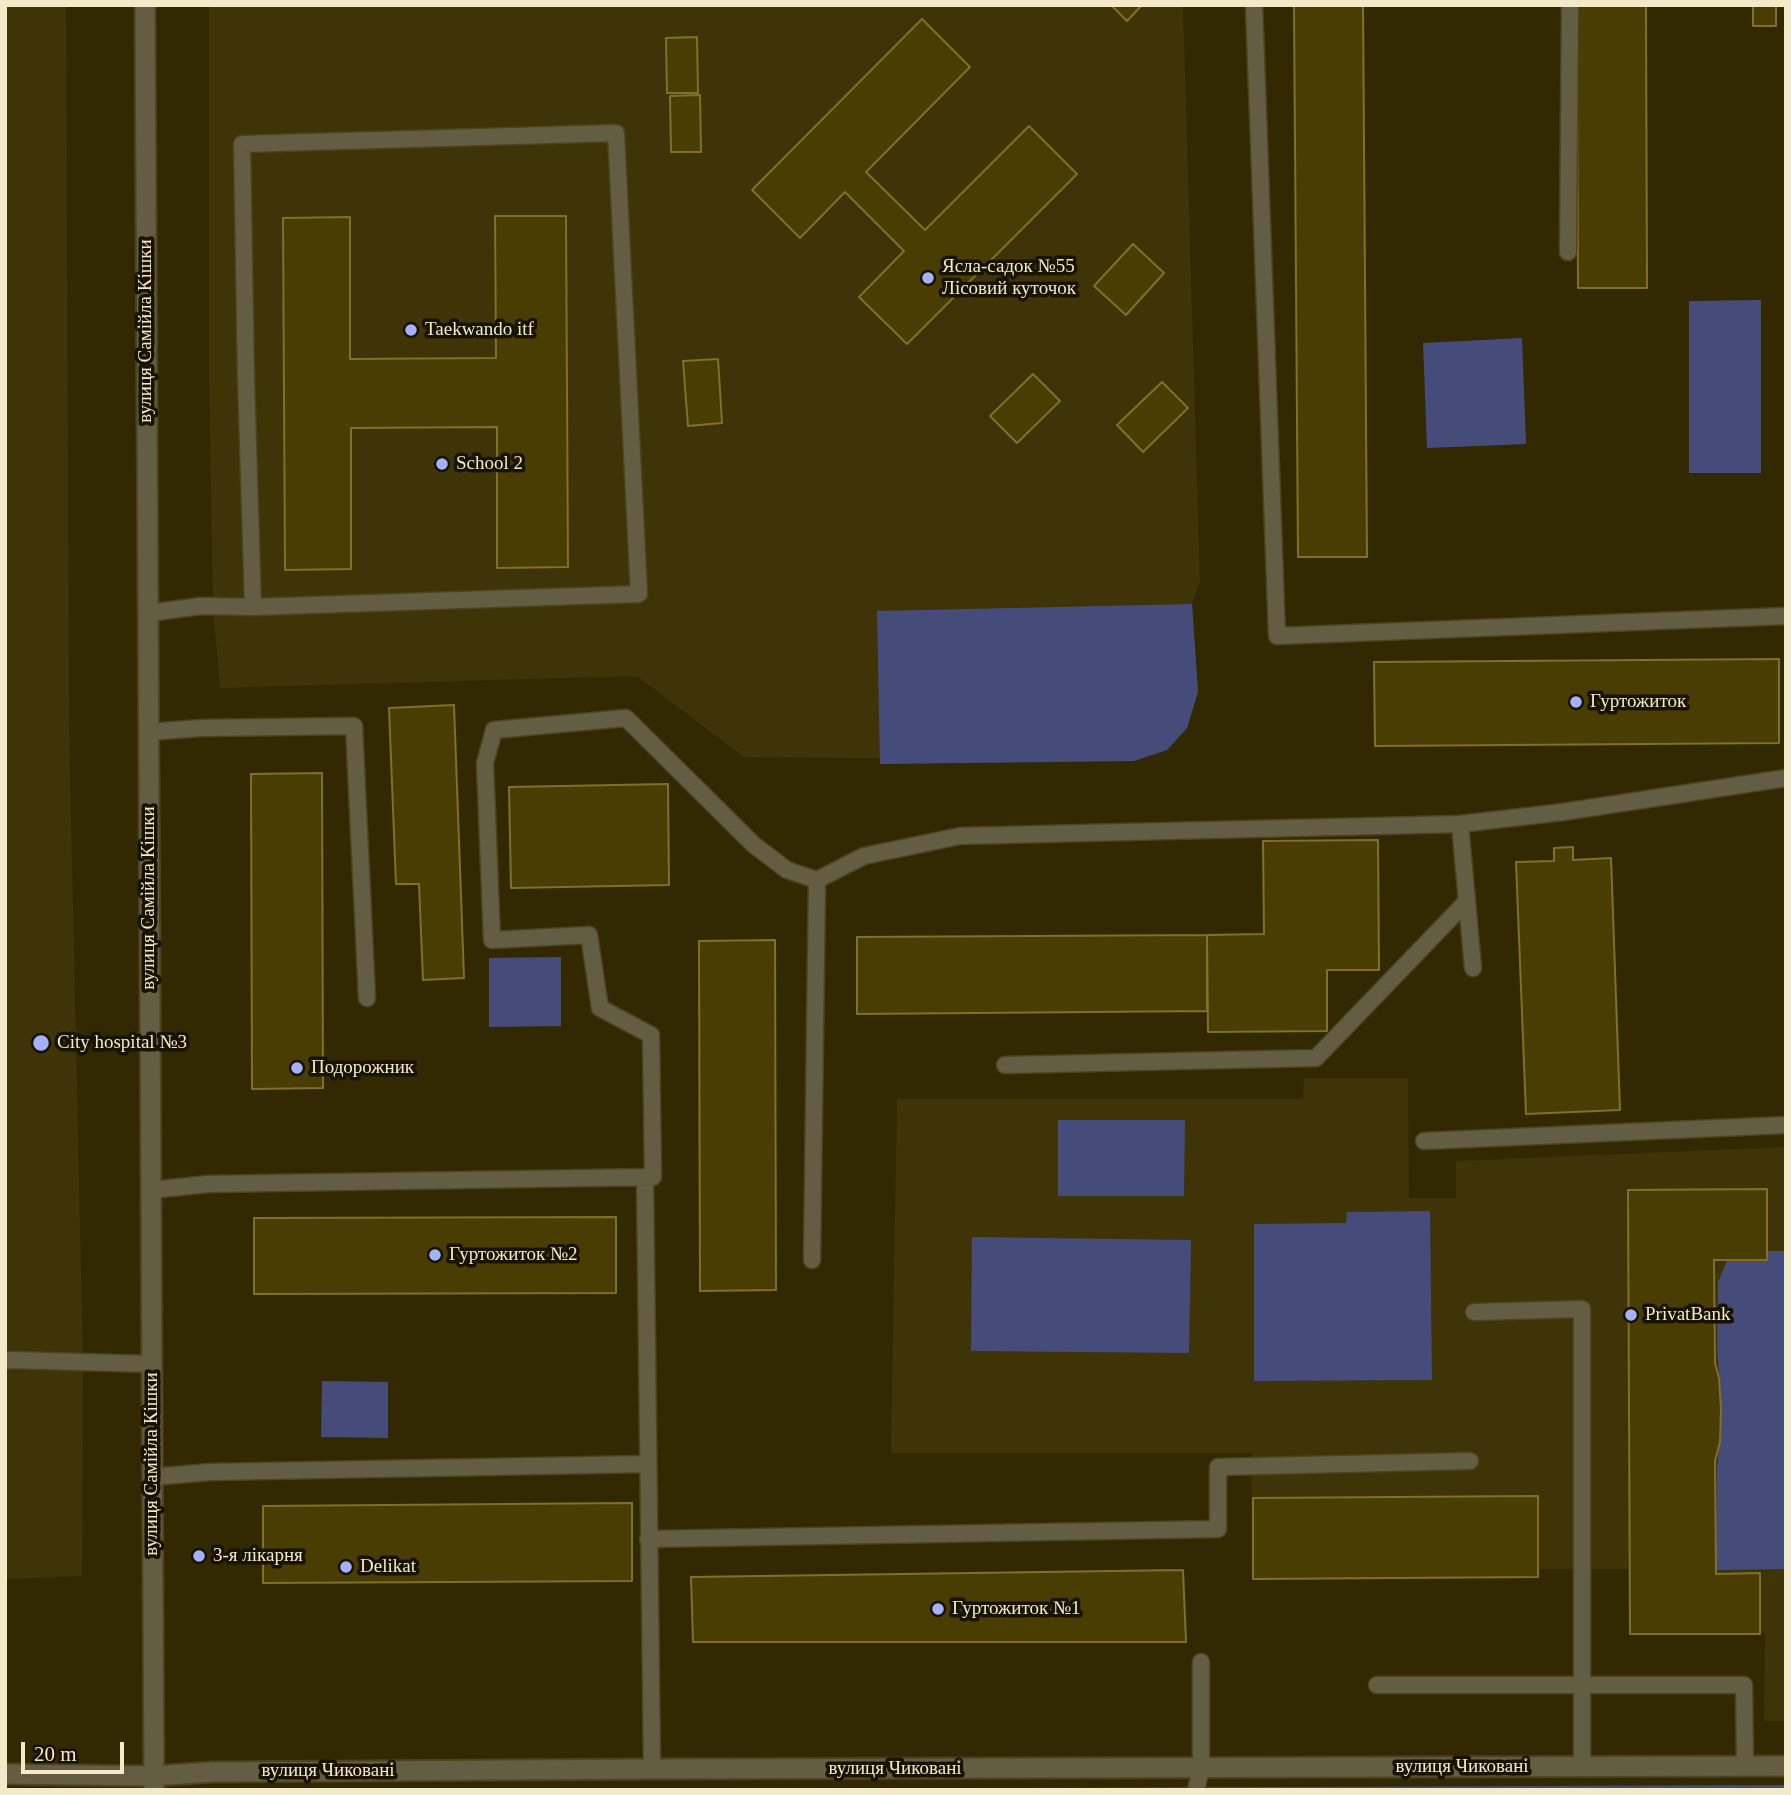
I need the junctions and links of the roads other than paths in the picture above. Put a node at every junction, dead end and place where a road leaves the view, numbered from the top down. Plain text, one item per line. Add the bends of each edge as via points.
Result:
1 (145, 5) edge
2 (1254, 5) edge
3 (1570, 5) edge
4 (1568, 252) dead end
5 (253, 607) junction
6 (148, 613) junction
7 (1786, 616) edge
8 (148, 732) junction
9 (1786, 778) edge
10 (1460, 824) junction
11 (817, 880) junction
12 (1467, 901) junction
13 (1473, 968) dead end
14 (367, 998) dead end
15 (1005, 1065) dead end
16 (1786, 1125) edge
17 (1424, 1141) dead end
18 (645, 1178) junction
19 (151, 1189) junction
20 (812, 1260) dead end
21 (1474, 1312) dead end
22 (7, 1359) edge
23 (152, 1364) junction
24 (1470, 1461) dead end
25 (648, 1464) junction
26 (152, 1477) junction
27 (648, 1539) junction
28 (1201, 1662) dead end
29 (1377, 1685) dead end
30 (1583, 1685) junction
31 (1745, 1766) junction
32 (1786, 1766) edge
33 (1582, 1767) junction
34 (1201, 1768) junction
35 (652, 1769) junction
36 (5, 1774) edge
37 (154, 1783) edge
38 (1196, 1790) edge

1 - 6 street, вулиця Самійла Кішки
2 - 7 lane via 1277,636
3 - 4 lane
5 - 5 lane via 242,144 616,134 639,594
5 - 6 lane via 201,606
6 - 8 street, вулиця Самійла Кішки
8 - 14 lane via 354,726
8 - 19 street, вулиця Самійла Кішки
9 - 10 lane
10 - 11 lane via 960,836 864,856
10 - 12 lane
11 - 18 lane via 787,870 754,845 626,718 494,730 485,763 492,940 589,934 600,1008 651,1035 653,1177
11 - 20 lane
12 - 13 lane
12 - 15 lane via 1316,1058
16 - 17 lane
18 - 19 lane via 208,1184
18 - 25 lane
19 - 23 street, вулиця Самійла Кішки
21 - 30 lane via 1582,1309
22 - 23 lane
23 - 26 street, вулиця Самійла Кішки
24 - 27 lane via 1218,1467 1218,1529
25 - 26 lane
25 - 27 lane
26 - 37 street, вулиця Самійла Кішки
27 - 35 lane
28 - 34 lane
29 - 30 lane
30 - 31 lane via 1744,1685
30 - 33 lane
31 - 32 street, вулиця Чиковані
31 - 33 street, вулиця Чиковані
33 - 34 street, вулиця Чиковані
34 - 35 street, вулиця Чиковані
34 - 38 lane
35 - 37 street, вулиця Чиковані via 212,1772
36 - 37 street, вулиця Чиковані

